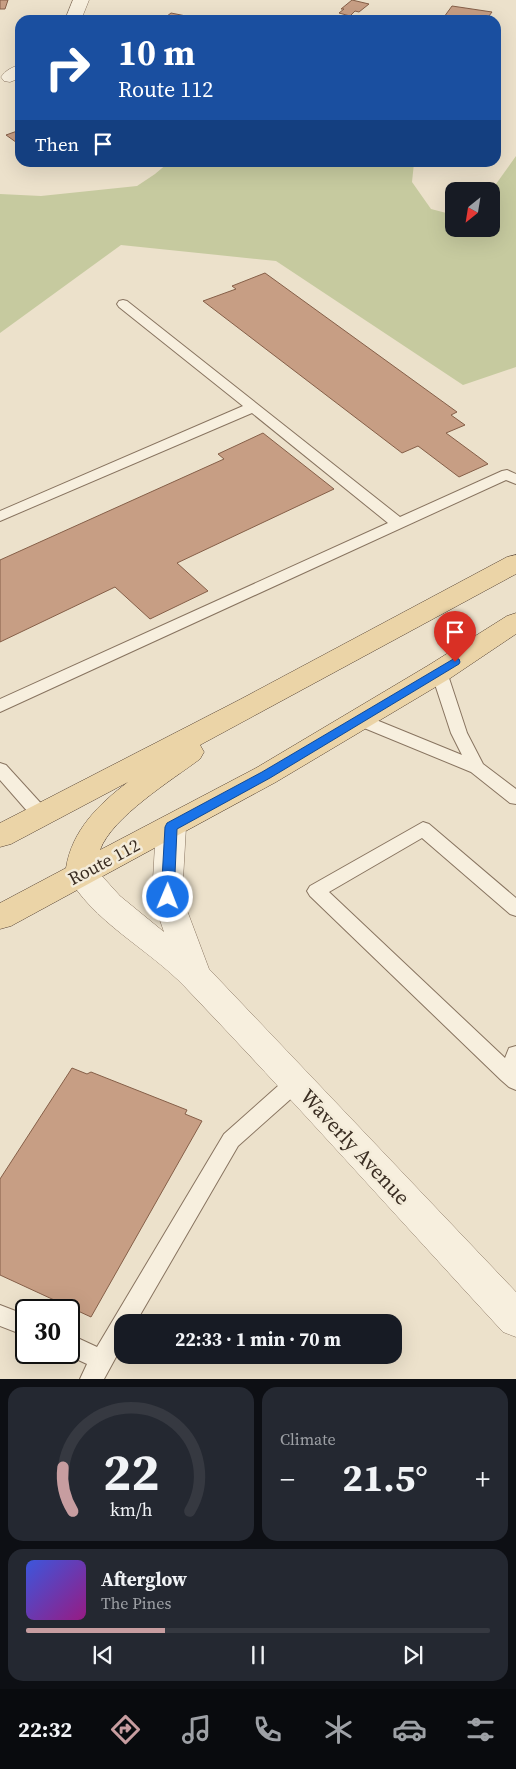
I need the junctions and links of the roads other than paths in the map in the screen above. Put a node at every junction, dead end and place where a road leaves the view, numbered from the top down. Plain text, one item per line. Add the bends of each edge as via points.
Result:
1 (81, 0) edge
2 (75, 15) edge
3 (123, 304) dead end
4 (253, 407) junction
5 (516, 480) edge
6 (0, 516) edge
7 (398, 523) junction
8 (516, 563) edge
9 (516, 622) edge
10 (439, 672) junction
11 (0, 706) edge
12 (251, 706) junction
13 (358, 719) junction
14 (477, 768) junction
15 (0, 769) edge
16 (516, 798) edge
17 (41, 816) junction
18 (171, 827) junction
19 (0, 836) edge
20 (81, 873) junction
21 (516, 909) edge
22 (0, 917) edge
23 (195, 976) junction
24 (516, 1054) edge
25 (512, 1077) edge
26 (295, 1083) junction
27 (129, 1314) edge
28 (0, 1315) edge
29 (516, 1319) edge
30 (15, 1321) edge
31 (114, 1340) edge
32 (80, 1355) edge
33 (97, 1370) edge

1 - 2 street
3 - 4 lane
4 - 6 lane
4 - 7 lane
5 - 7 lane via 507,474
7 - 11 lane
8 - 12 main road
9 - 10 main road, Route 112
10 - 13 main road, Route 112
10 - 14 lane via 460,733
12 - 17 main road
12 - 20 main road via 99,825 89,840
13 - 14 lane
13 - 18 main road, Route 112
14 - 16 lane
15 - 17 lane
17 - 19 main road
18 - 20 main road, Route 112
18 - 23 street, Waverly Avenue via 168,897
20 - 22 main road, Route 112
20 - 23 street, Waverly Avenue via 109,905
21 - 25 lane via 423,829 316,892
23 - 26 street, Waverly Avenue
24 - 25 lane
26 - 27 lane via 231,1140
26 - 29 street, Waverly Avenue
28 - 30 lane
31 - 33 lane
32 - 33 lane

